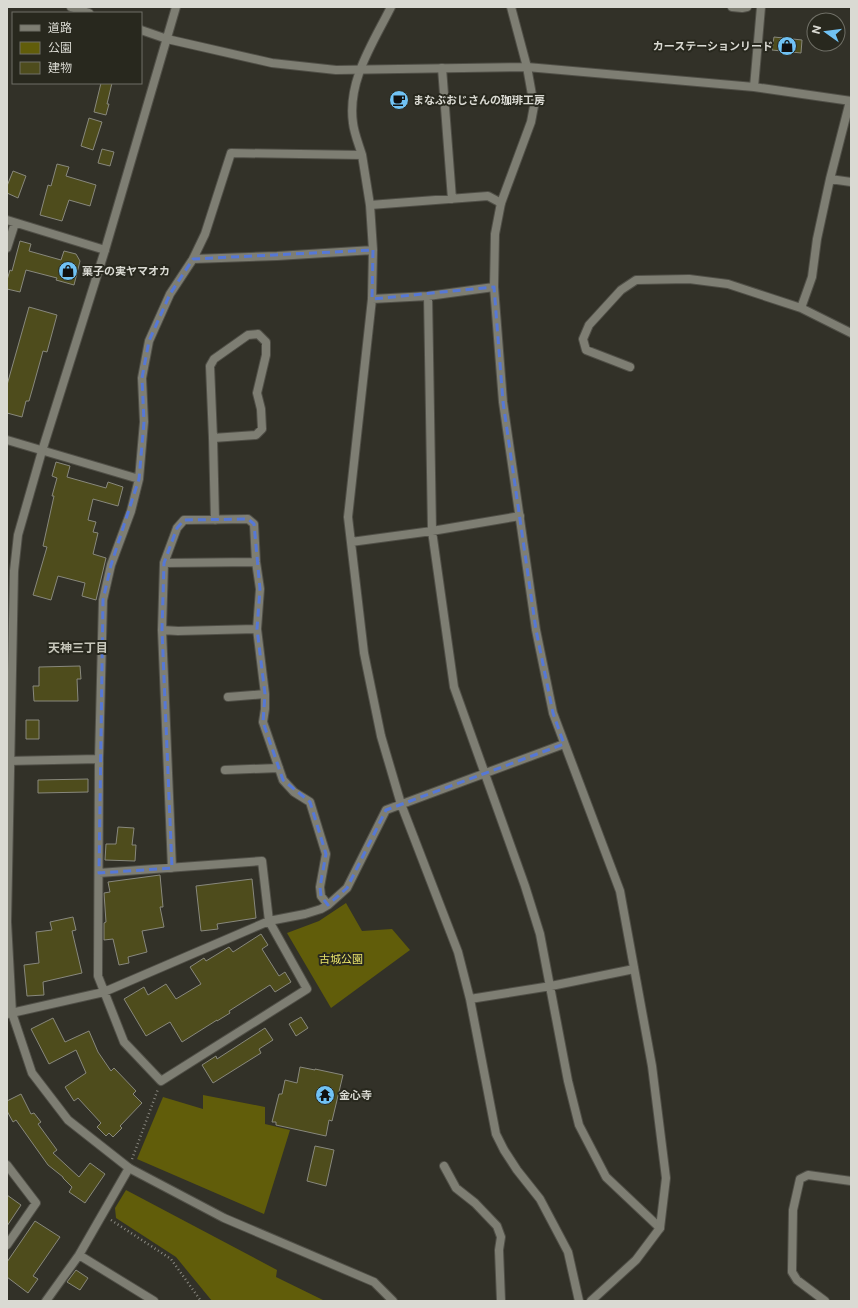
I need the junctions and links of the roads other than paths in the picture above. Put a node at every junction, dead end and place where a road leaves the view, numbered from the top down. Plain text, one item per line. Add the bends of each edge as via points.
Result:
1 (71, 7) edge
2 (176, 7) edge
3 (391, 7) edge
4 (511, 7) edge
5 (732, 7) edge
6 (747, 7) edge
7 (761, 7) edge
8 (87, 12) edge
9 (142, 30) edge
10 (167, 38) junction
11 (527, 67) junction
12 (442, 68) junction
13 (359, 69) junction
14 (754, 87) junction
15 (850, 101) edge
16 (362, 155) junction
17 (830, 179) junction
18 (851, 182) edge
19 (452, 199) junction
20 (501, 203) junction
21 (370, 205) junction
22 (11, 222) edge
23 (7, 248) edge
24 (104, 250) junction
25 (373, 250) junction
26 (193, 259) junction
27 (494, 287) junction
28 (428, 296) junction
29 (372, 299) junction
30 (801, 308) junction
31 (851, 333) edge
32 (630, 367) dead end
33 (213, 438) junction
34 (7, 440) edge
35 (42, 451) junction
36 (139, 479) junction
37 (520, 516) junction
38 (215, 520) junction
39 (432, 531) junction
40 (351, 542) junction
41 (256, 562) junction
42 (164, 564) junction
43 (257, 629) junction
44 (162, 630) junction
45 (10, 642) edge
46 (265, 694) junction
47 (228, 697) dead end
48 (564, 744) junction
49 (99, 760) junction
50 (8, 761) edge
51 (278, 768) junction
52 (224, 770) dead end
53 (485, 774) junction
54 (401, 804) junction
55 (172, 868) junction
56 (99, 873) junction
57 (328, 905) junction
58 (269, 921) junction
59 (634, 969) junction
60 (551, 986) junction
61 (104, 992) junction
62 (470, 1000) junction
63 (9, 1014) edge
64 (7, 1166) edge
65 (444, 1166) dead end
66 (129, 1168) junction
67 (851, 1181) edge
68 (660, 1228) junction
69 (7, 1245) edge
70 (79, 1255) junction
71 (46, 1301) edge
72 (154, 1301) edge
73 (393, 1301) edge
74 (502, 1301) edge
75 (579, 1301) edge
76 (591, 1301) edge
77 (825, 1301) edge

1 - 8 street
2 - 10 street
3 - 13 street
4 - 11 street
5 - 6 street
7 - 14 street
9 - 10 street
10 - 13 street via 272,63 336,70
10 - 24 street
11 - 12 street
11 - 14 street
11 - 20 street via 534,106 531,122
12 - 13 street
12 - 19 street
13 - 16 street via 352,105 353,124
14 - 15 street
15 - 17 street
16 - 21 street
16 - 26 street via 231,153 205,234
17 - 18 street
17 - 30 street via 812,277
19 - 20 street via 488,196
19 - 21 street
20 - 27 street via 494,234
21 - 25 street
22 - 23 street
22 - 24 street
24 - 35 street
25 - 26 street
25 - 29 street
26 - 36 street via 170,294 149,341 142,378 144,422
27 - 28 street
27 - 37 street via 503,402
28 - 29 street
28 - 39 street
29 - 40 street via 348,517
30 - 31 street
30 - 32 street via 728,284 689,280 636,280 621,290 589,325 583,339 586,350
33 - 33 street via 210,366 214,359 248,335 258,334 266,342 266,355 257,393 262,428 256,436
33 - 38 street
34 - 35 street
35 - 36 street
35 - 45 street via 18,535
36 - 49 street via 131,511 110,565 103,600
37 - 39 street
37 - 48 street via 536,630 553,713
38 - 41 street via 248,519 254,524
38 - 42 street via 184,520 177,528
39 - 40 street
39 - 53 street via 454,687
40 - 54 street via 364,653 380,736
41 - 42 street
41 - 43 street via 260,590
42 - 44 street
43 - 44 street
43 - 46 street
44 - 55 street
45 - 50 street
46 - 47 street
46 - 51 street via 263,722
48 - 53 street
48 - 59 street via 620,891
49 - 50 street
49 - 56 street
50 - 63 street
51 - 52 street
51 - 57 street via 283,780 294,792 310,802 326,854 320,887 321,896
53 - 54 street
53 - 60 street via 540,934
54 - 57 street via 386,810 347,888
54 - 62 street via 458,952
55 - 56 street
55 - 58 street via 262,861
56 - 61 street via 98,976
57 - 58 street via 305,914
58 - 61 street
58 - 61 street via 307,989 161,1081 124,1042
59 - 60 street
59 - 68 street via 652,1066 666,1178
60 - 62 street
60 - 68 street via 568,1081 579,1125 606,1177
61 - 63 street
62 - 75 street via 496,1134 517,1170 540,1200 568,1252
63 - 66 street via 32,1073 68,1120
64 - 69 street via 36,1202
65 - 74 street via 456,1188 476,1203 498,1226 501,1237 499,1250
66 - 70 street
66 - 73 street via 224,1218 374,1282
67 - 77 street via 808,1175 800,1179 793,1210 792,1272 797,1280
68 - 76 street via 636,1260
70 - 71 street
70 - 72 street

